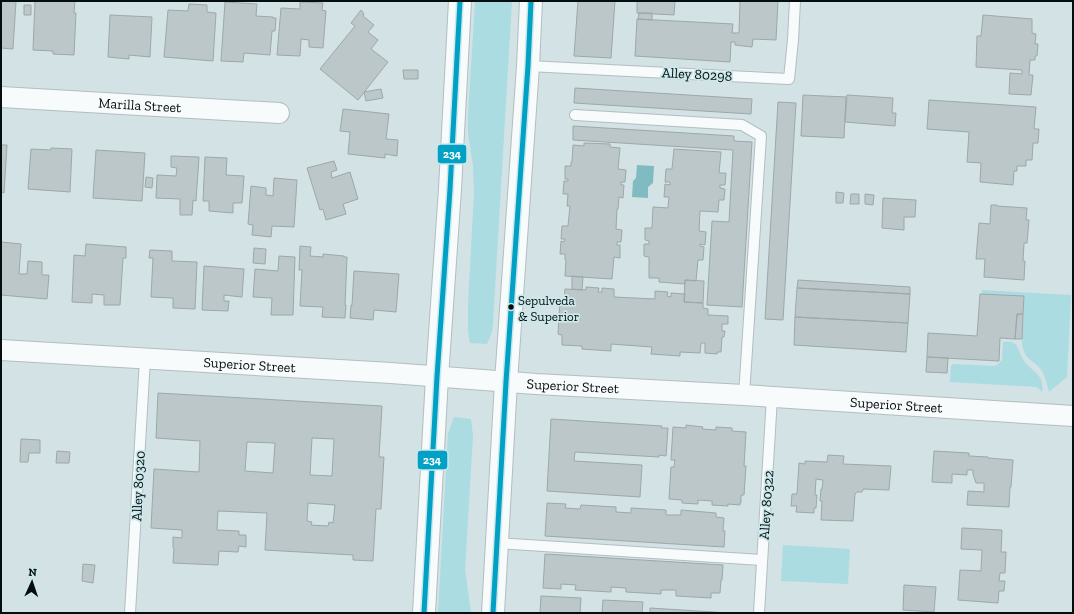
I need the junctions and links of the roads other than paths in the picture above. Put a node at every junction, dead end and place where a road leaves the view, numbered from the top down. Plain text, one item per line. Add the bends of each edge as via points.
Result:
1 (460, 1) edge
2 (531, 1) edge
3 (795, 1) edge
4 (528, 66) junction
5 (1, 97) edge
6 (279, 113) dead end
7 (575, 115) dead end
8 (1, 350) edge
9 (145, 359) junction
10 (437, 377) junction
11 (506, 382) junction
12 (744, 395) junction
13 (772, 397) junction
14 (1073, 416) edge
15 (497, 544) junction
16 (762, 560) junction
17 (130, 613) edge
18 (424, 613) edge
19 (493, 613) edge
20 (759, 613) edge

1 - 10 main road
2 - 4 main road
3 - 4 lane, Alley 80298 via 789,79
4 - 11 main road
5 - 6 street, Marilla Street
7 - 12 lane via 742,125 761,136
8 - 9 street, Superior Street
9 - 10 street, Superior Street
9 - 17 lane, Alley 80320
10 - 11 street, Superior Street
10 - 18 main road
11 - 12 street, Superior Street
11 - 15 main road
12 - 13 street, Superior Street
13 - 14 street, Superior Street
13 - 16 lane, Alley 80322
15 - 16 lane
15 - 19 main road
16 - 20 lane, Alley 80322

